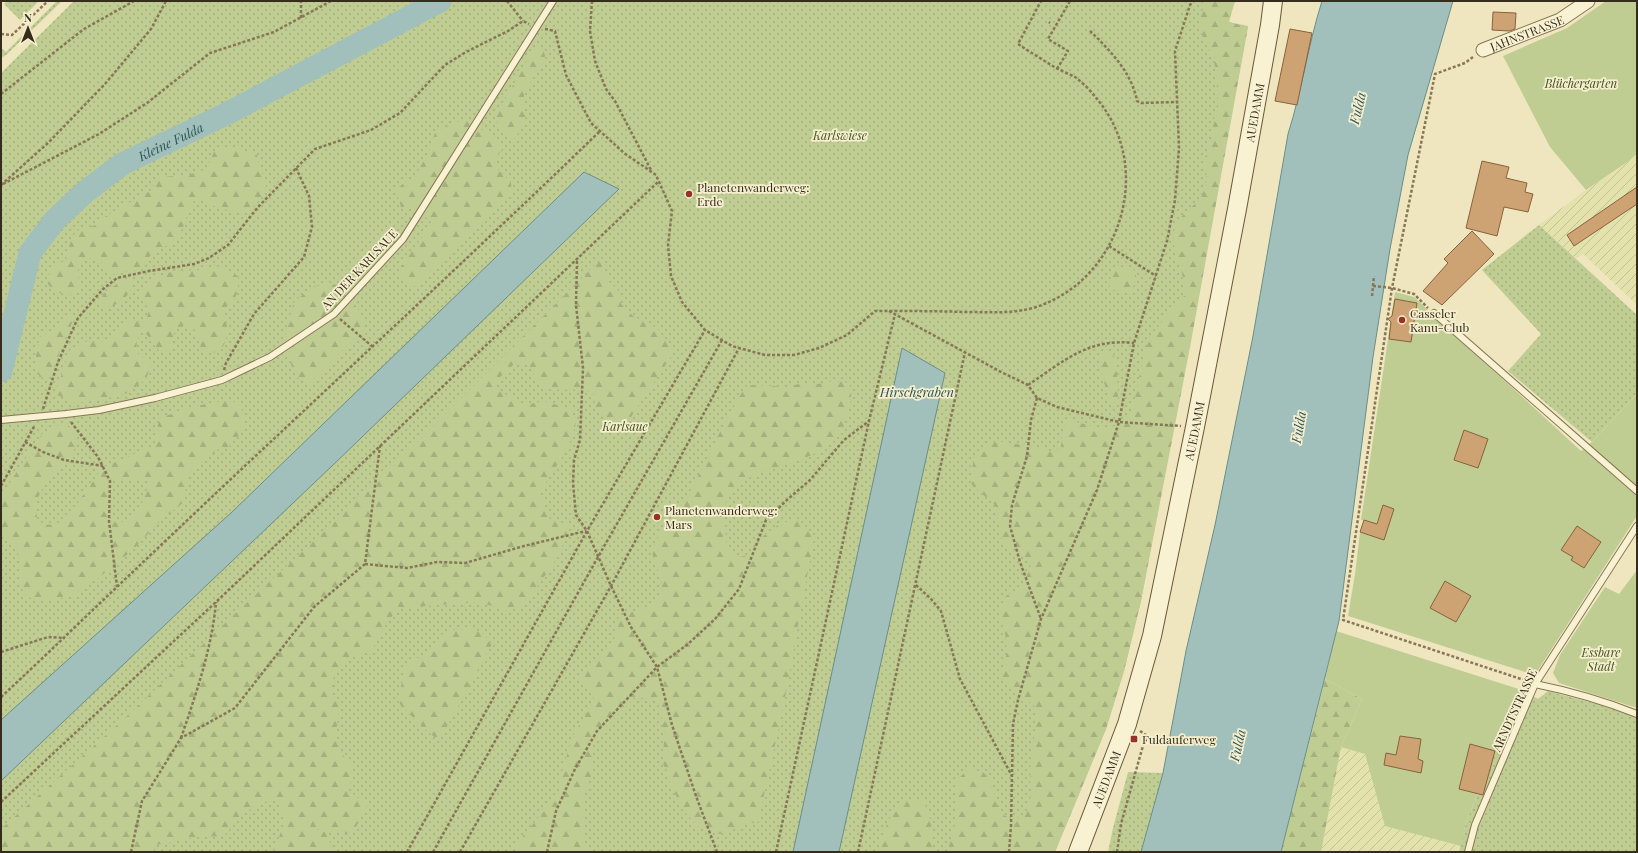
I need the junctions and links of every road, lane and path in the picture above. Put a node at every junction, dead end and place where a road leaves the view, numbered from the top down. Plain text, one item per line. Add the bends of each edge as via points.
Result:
1 (48, 1) edge
2 (166, 1) edge
3 (301, 1) edge
4 (331, 1) edge
5 (508, 1) edge
6 (553, 1) edge
7 (592, 1) edge
8 (1041, 1) edge
9 (1070, 1) edge
10 (1193, 1) edge
11 (1273, 1) edge
12 (1588, 1) edge
13 (133, 2) edge
14 (300, 18) junction
15 (523, 21) junction
16 (537, 28) junction
17 (555, 31) dead end
18 (1090, 31) dead end
19 (1, 34) edge
20 (1484, 50) joint
21 (1057, 69) junction
22 (1, 94) edge
23 (1177, 102) junction
24 (600, 131) junction
25 (296, 168) junction
26 (652, 172) junction
27 (659, 181) junction
28 (2, 185) edge
29 (1109, 246) junction
30 (577, 260) junction
31 (1156, 276) junction
32 (1374, 276) dead end
33 (1373, 286) junction
34 (1392, 288) junction
35 (1372, 296) dead end
36 (889, 311) junction
37 (1434, 313) joint
38 (334, 314) junction
39 (895, 314) junction
40 (705, 330) junction
41 (722, 340) junction
42 (1134, 343) junction
43 (373, 347) junction
44 (739, 348) junction
45 (965, 352) junction
46 (222, 380) junction
47 (1028, 384) junction
48 (1037, 398) junction
49 (66, 414) junction
50 (41, 416) junction
51 (3, 419) edge
52 (869, 421) junction
53 (1119, 422) junction
54 (1195, 427) junction
55 (25, 442) junction
56 (380, 446) junction
57 (103, 466) junction
58 (1, 486) edge
59 (1637, 491) edge
60 (1637, 526) edge
61 (587, 531) junction
62 (598, 557) junction
63 (365, 564) junction
64 (916, 585) junction
65 (611, 586) junction
66 (117, 587) junction
67 (216, 601) junction
68 (1041, 619) junction
69 (65, 638) junction
70 (1, 652) edge
71 (657, 667) junction
72 (1535, 684) junction
73 (1, 697) edge
74 (1637, 714) edge
75 (1138, 730) dead end
76 (181, 738) junction
77 (1013, 776) junction
78 (1, 802) edge
79 (131, 852) edge
80 (408, 852) edge
81 (433, 852) edge
82 (460, 852) edge
83 (547, 852) edge
84 (717, 852) edge
85 (776, 852) edge
86 (858, 852) edge
87 (1009, 852) edge
88 (1078, 852) edge
89 (1117, 852) edge
90 (1468, 852) edge

1 - 19 path via 12,35
2 - 28 path via 151,28 105,84 48,143
3 - 14 path
4 - 14 path
5 - 15 path
6 - 16 lane, AN DER KARLSAUE
7 - 26 path via 590,39 595,61
8 - 21 path via 1018,44
9 - 21 path via 1048,39 1068,51
10 - 23 path via 1175,51
11 - 54 street, AUEDAMM via 1239,201
12 - 20 street, JAHNSTRASSE via 1560,20
13 - 22 path via 84,29
14 - 28 path via 274,32 210,53 147,103 99,134
15 - 16 path
15 - 25 path via 445,65 400,113 372,130 315,149
16 - 38 lane, AN DER KARLSAUE via 403,239
17 - 24 path via 566,75 591,123
18 - 23 path via 1122,66 1135,90 1137,101
20 - 34 path via 1465,63 1435,74
21 - 29 path via 1076,78 1097,99 1114,125 1119,139 1126,169 1125,200 1118,229
23 - 31 path via 1179,148 1175,200
24 - 26 path via 624,153
24 - 43 path
25 - 46 path via 310,204 312,228 304,257 254,314 226,363
25 - 50 path via 258,207 228,245 209,258 194,264 117,278 103,289 78,318 58,362
26 - 27 path
27 - 30 path
27 - 40 path via 672,211 668,245 671,276 682,302
29 - 31 path
29 - 36 path via 1094,267 1073,287 1034,307 1005,313
30 - 56 path
30 - 61 path via 576,305 583,368 582,420 574,460 573,483 576,515
31 - 42 path
32 - 33 path
33 - 34 path
33 - 35 path
34 - 37 path via 1414,294
34 - 72 path via 1343,620
36 - 39 path
36 - 44 path via 875,311 847,335 820,348 794,355 765,355
37 - 59 lane
38 - 43 path
38 - 46 lane, AN DER KARLSAUE via 270,358
39 - 45 path
39 - 52 path
40 - 41 path
40 - 61 path
41 - 44 path
41 - 62 path
42 - 47 path via 1121,341 1097,344 1077,351
42 - 53 path
43 - 66 path
44 - 65 path
45 - 47 path
45 - 64 path
46 - 49 lane, AN DER KARLSAUE via 155,398
47 - 48 path
48 - 53 path via 1057,407
48 - 68 path via 1031,420 1027,456 1012,505 1010,526
49 - 50 lane, AN DER KARLSAUE
49 - 57 path
50 - 51 lane, AN DER KARLSAUE
50 - 55 path
52 - 71 path via 844,440 810,480 766,520 739,589 715,619 688,644
52 - 85 path
53 - 54 path
53 - 68 path via 1097,490
54 - 88 street, AUEDAMM via 1150,643 1127,724
55 - 57 path via 64,460
55 - 58 path
56 - 63 path
56 - 67 path
57 - 66 path via 110,481 109,521
60 - 72 lane, ARNDTSTRASSE
61 - 62 path
61 - 63 path via 465,562 437,562 407,568
61 - 80 path
62 - 65 path
62 - 81 path
63 - 76 path via 314,607 235,708
64 - 77 path via 941,611 960,679
64 - 86 path
65 - 71 path via 631,627
65 - 82 path
66 - 69 path
67 - 76 path via 215,617 203,669
67 - 78 path
68 - 77 path via 1013,724
69 - 70 path via 48,637
69 - 73 path
71 - 83 path via 597,731 575,769 556,811
71 - 84 path via 672,725
72 - 74 lane
72 - 90 lane, ARNDTSTRASSE via 1474,825
75 - 89 path via 1146,735 1121,824
76 - 79 path via 142,801
77 - 87 path

